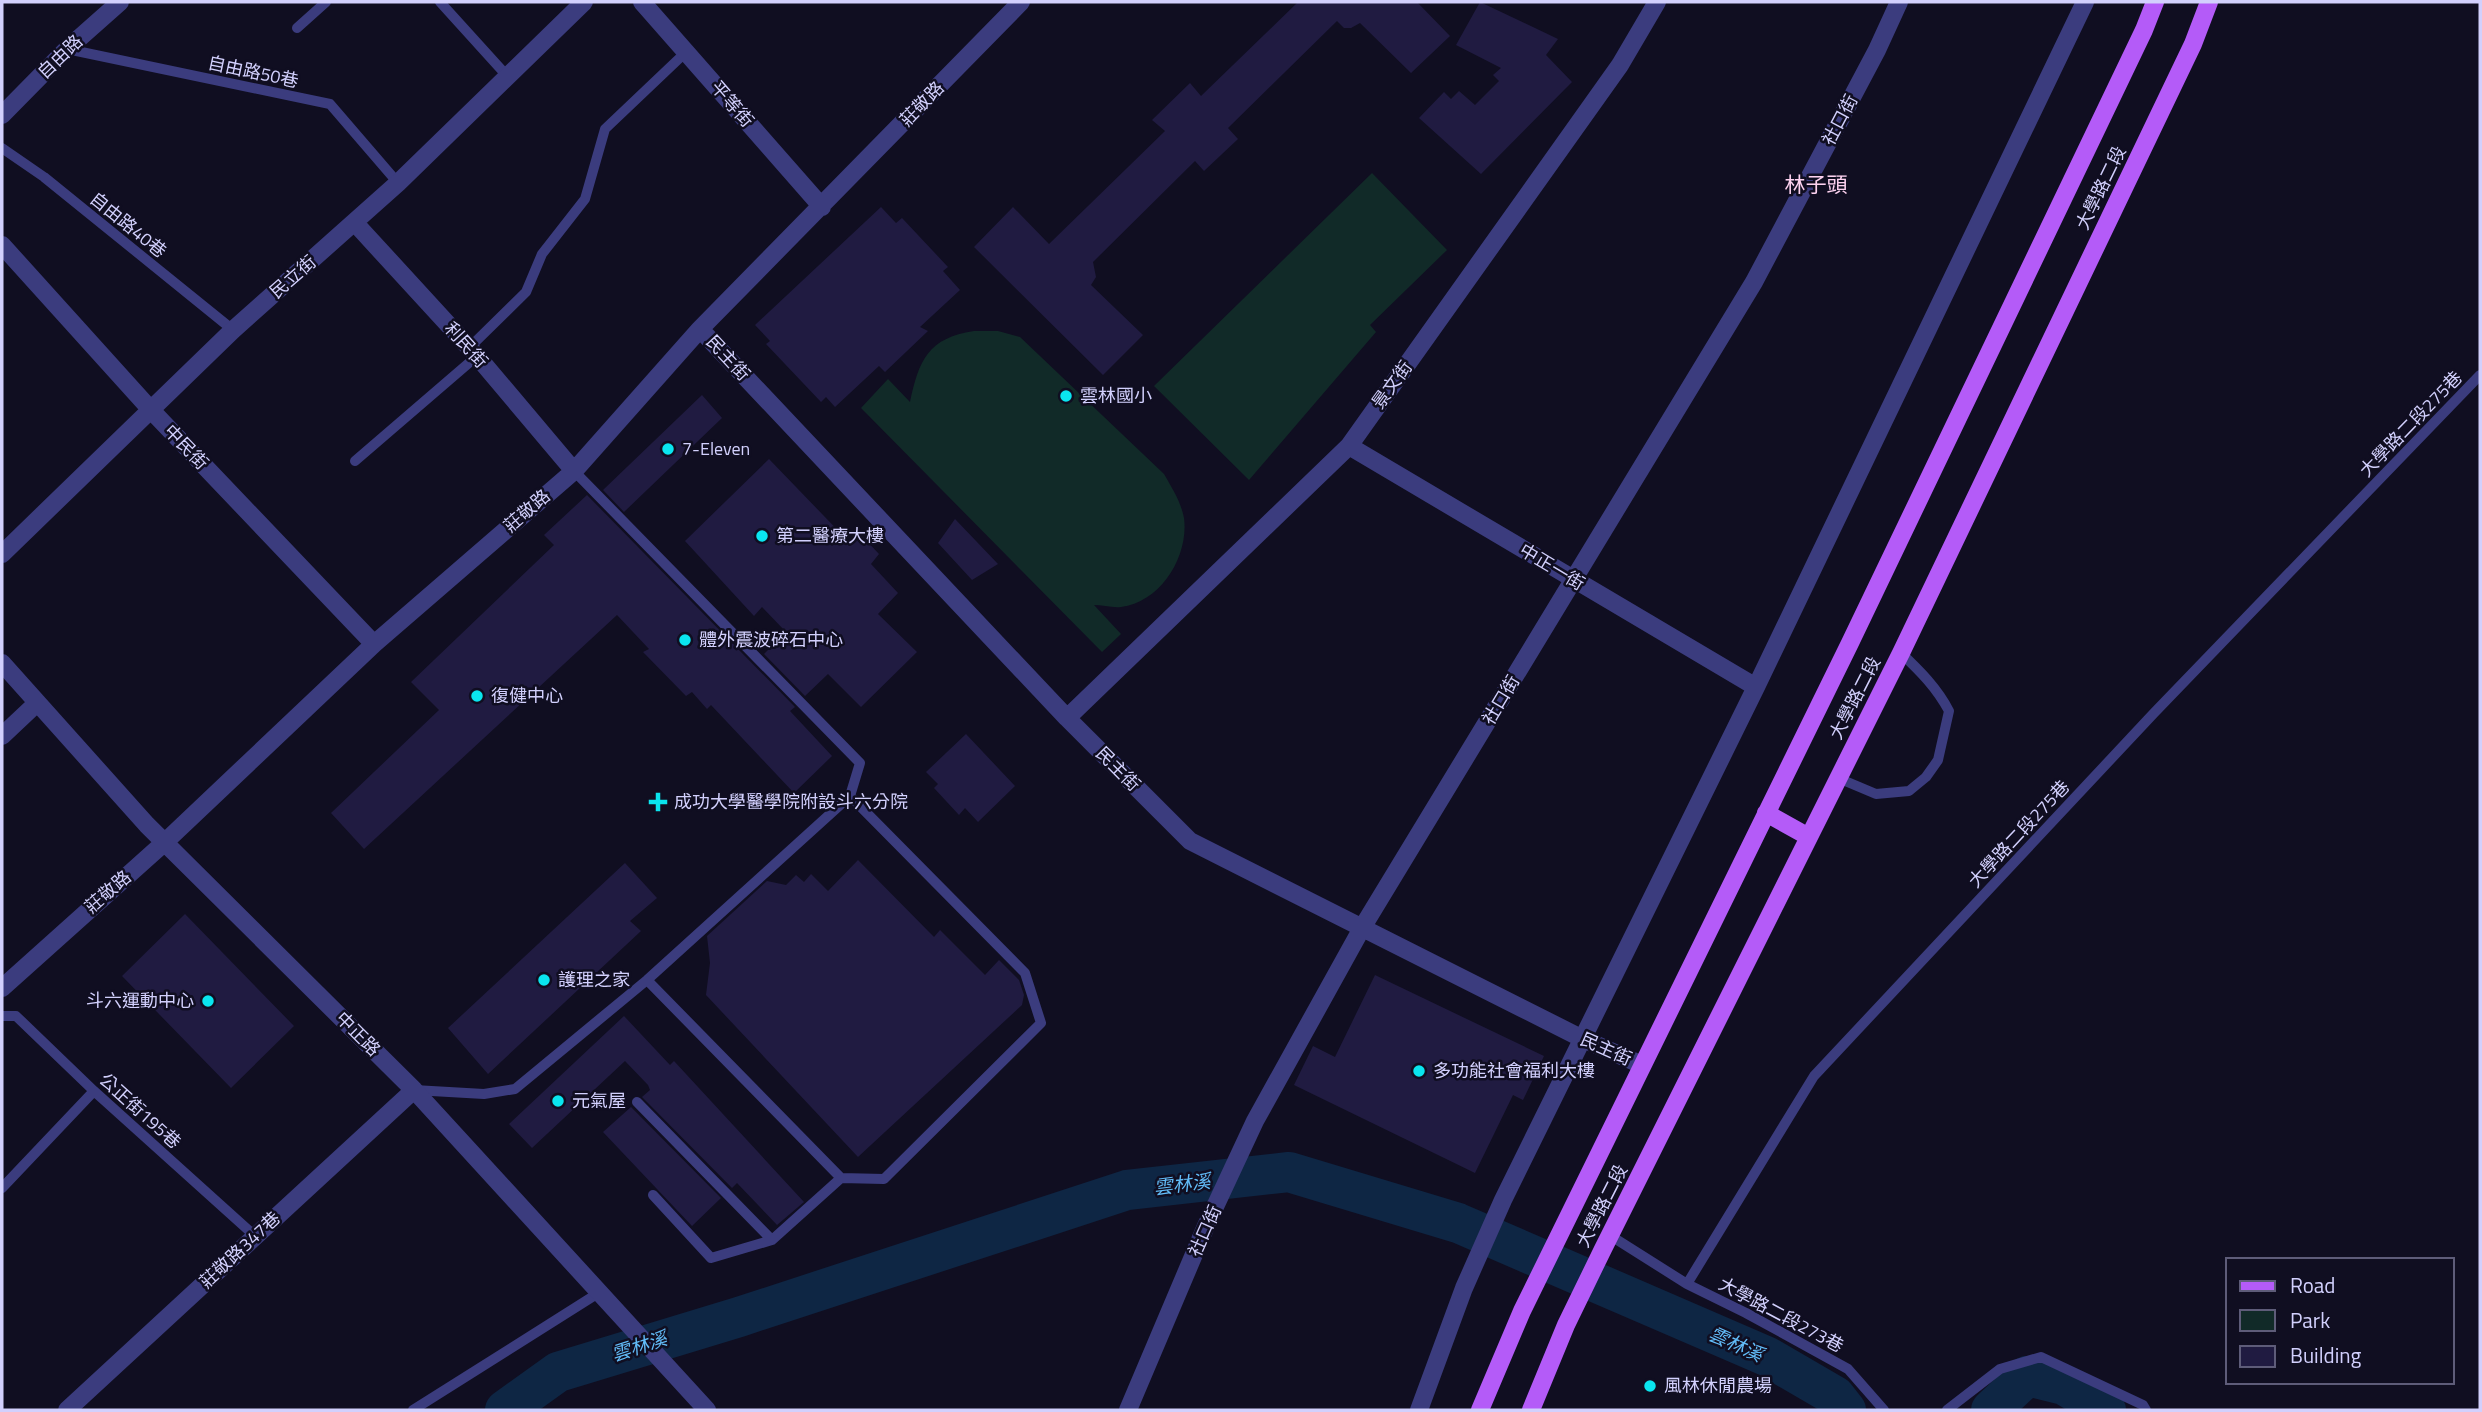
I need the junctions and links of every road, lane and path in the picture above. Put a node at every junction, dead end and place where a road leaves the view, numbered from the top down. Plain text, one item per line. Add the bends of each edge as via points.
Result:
1 (120, 2) edge
2 (326, 2) edge
3 (440, 2) edge
4 (584, 2) edge
5 (642, 2) edge
6 (1021, 2) edge
7 (1657, 2) edge
8 (1899, 2) edge
9 (2085, 2) edge
10 (2155, 2) edge
11 (2208, 2) edge
12 (298, 28) dead end
13 (68, 49) junction
14 (686, 52) junction
15 (507, 76) junction
16 (4, 108) edge
17 (2, 148) edge
18 (398, 183) junction
19 (822, 207) junction
20 (355, 223) junction
21 (2, 245) edge
22 (700, 329) junction
23 (233, 330) junction
24 (473, 352) junction
25 (2480, 375) edge
26 (151, 410) junction
27 (1349, 446) junction
28 (355, 461) dead end
29 (574, 471) junction
30 (2, 554) edge
31 (1573, 580) junction
32 (374, 644) junction
33 (1901, 653) junction
34 (2, 663) edge
35 (1756, 687) junction
36 (37, 703) junction
37 (1067, 718) junction
38 (2, 736) edge
39 (1838, 778) junction
40 (850, 796) junction
41 (1766, 813) junction
42 (1809, 837) junction
43 (165, 842) junction
44 (1362, 929) junction
45 (647, 980) junction
46 (2, 988) edge
47 (2, 1016) edge
48 (1581, 1038) junction
49 (1642, 1065) junction
50 (414, 1090) junction
51 (94, 1091) junction
52 (637, 1102) dead end
53 (841, 1178) junction
54 (2, 1188) edge
55 (653, 1195) dead end
56 (255, 1236) junction
57 (772, 1240) junction
58 (1607, 1242) junction
59 (1687, 1284) junction
60 (600, 1292) junction
61 (67, 1410) edge
62 (413, 1410) edge
63 (706, 1410) edge
64 (1128, 1410) edge
65 (1419, 1410) edge
66 (1480, 1410) edge
67 (1531, 1410) edge
68 (1884, 1410) edge
69 (1947, 1410) edge
70 (2146, 1410) edge

1 - 13 street, 自由路
2 - 12 lane
3 - 15 lane
4 - 15 street, 民立街
5 - 14 street, 平等街
6 - 19 street, 莊敬路
7 - 27 street, 景文街 via 1620,65
8 - 31 street, 社口街 via 1754,282
9 - 35 street
10 - 41 main road, 大學路二段
11 - 33 main road, 大學路二段 via 2193,44
13 - 16 street, 自由路
13 - 18 lane, 自由路50巷 via 330,104
14 - 19 street, 平等街
14 - 24 lane via 605,130 585,199 541,254 526,292
15 - 18 street, 民立街
17 - 23 lane, 自由路40巷
18 - 20 street, 民立街
19 - 22 street, 莊敬路
20 - 23 street, 民立街
20 - 24 street, 利民街
21 - 26 street, 中民街
22 - 29 street, 莊敬路
22 - 37 street, 民主街
23 - 26 street, 民立街
24 - 28 lane
24 - 29 street, 利民街
25 - 59 lane, 大學路二段275巷 via 2154,713 1814,1076
26 - 30 street, 民立街
26 - 32 street, 中民街
27 - 31 street, 中正一街
27 - 37 street, 景文街
29 - 32 street, 莊敬路
29 - 40 lane via 860,764
31 - 35 street, 中正一街
31 - 44 street, 社口街
32 - 43 street, 莊敬路
33 - 39 main road, 大學路二段
33 - 39 lane via 1922,672 1949,711 1938,760 1909,791 1876,794
34 - 36 street, 中正路
35 - 48 street
36 - 38 street
36 - 43 street, 中正路
37 - 44 street, 民主街 via 1190,841
39 - 42 main road, 大學路二段
40 - 45 lane
40 - 53 lane via 1025,973 1041,1023 884,1180
41 - 42 main road
41 - 49 main road, 大學路二段
42 - 58 main road, 大學路二段
43 - 46 street, 莊敬路
43 - 50 street, 中正路
44 - 48 street, 民主街
44 - 64 street, 社口街 via 1255,1121
45 - 50 lane via 515,1089 484,1094
45 - 53 lane
47 - 51 lane, 公正街195巷 via 16,1016
48 - 49 street, 民主街
48 - 65 street via 1464,1288
49 - 66 main road, 大學路二段 via 1522,1311
50 - 56 street, 莊敬路347巷
50 - 60 street, 中正路
51 - 54 lane
51 - 56 lane, 公正街195巷
52 - 57 lane
53 - 57 lane
55 - 57 lane via 711,1258
56 - 61 street, 莊敬路347巷
58 - 59 lane
58 - 67 main road, 大學路二段
59 - 68 lane, 大學路二段273巷 via 1848,1369
60 - 62 lane
60 - 63 street, 中正路
69 - 70 lane via 2000,1369 2041,1357

